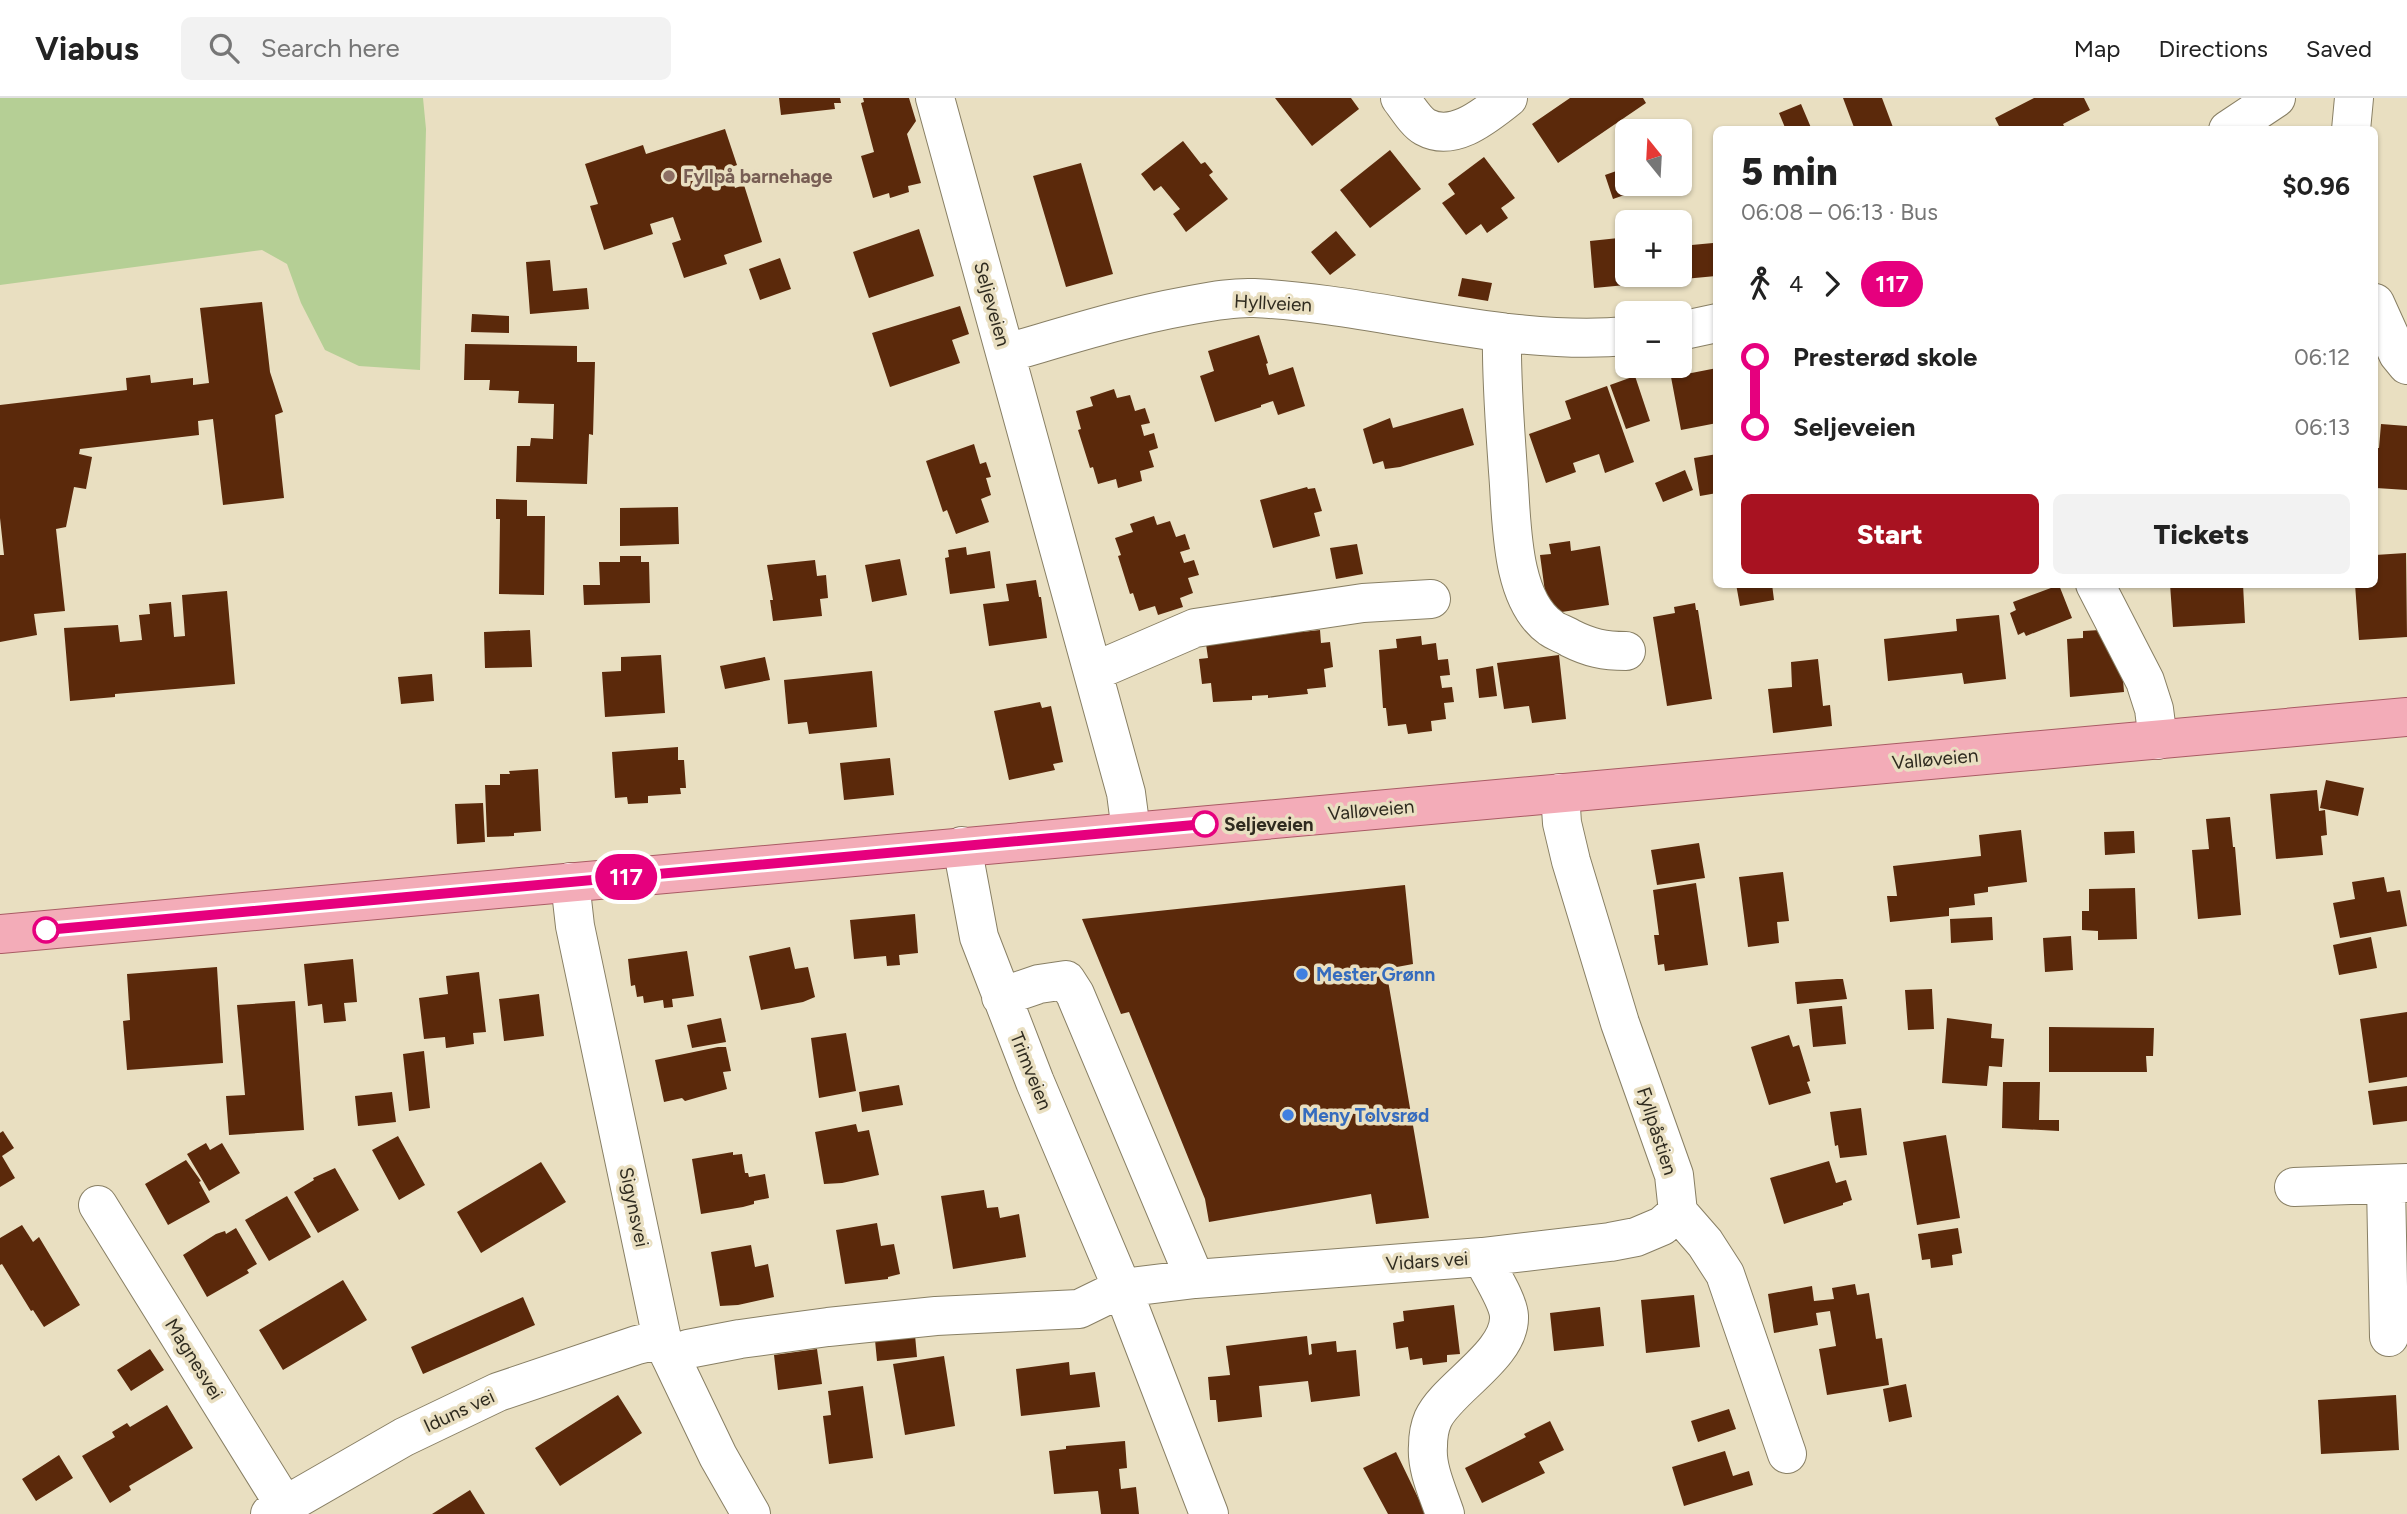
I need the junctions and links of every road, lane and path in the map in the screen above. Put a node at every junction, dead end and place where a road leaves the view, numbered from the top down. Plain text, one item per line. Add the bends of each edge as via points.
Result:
1 (935, 98) edge
2 (1400, 98) edge
3 (1508, 98) edge
4 (2276, 98) edge
5 (2354, 98) edge
6 (2234, 126) edge
7 (2351, 126) edge
8 (2378, 310) edge
9 (1713, 324) edge
10 (1692, 328) edge
11 (1502, 332) junction
12 (1615, 337) edge
13 (1007, 353) junction
14 (2407, 365) edge
15 (2097, 588) edge
16 (1432, 599) dead end
17 (1626, 651) dead end
18 (1093, 672) junction
19 (2407, 718) edge
20 (2158, 740) junction
21 (1560, 793) junction
22 (1131, 831) junction
23 (962, 846) junction
24 (570, 882) junction
25 (0, 934) edge
26 (1002, 997) junction
27 (2396, 1184) edge
28 (2294, 1186) dead end
29 (98, 1205) dead end
30 (1678, 1212) junction
31 (1482, 1257) junction
32 (1195, 1279) junction
33 (1122, 1289) junction
34 (2389, 1337) dead end
35 (666, 1348) junction
36 (1787, 1454) dead end
37 (281, 1511) edge
38 (751, 1514) edge
39 (1209, 1514) edge
40 (1445, 1514) edge

1 - 13 street, Seljeveien
2 - 3 street via 1423,126 1444,134 1487,114
4 - 6 street
5 - 7 street
8 - 14 street
9 - 10 street
11 - 12 street, Hyllveien
11 - 13 street, Hyllveien via 1251,298 1147,313
11 - 17 street via 1513,531 1522,586 1549,627 1587,647
13 - 18 street, Seljeveien
15 - 20 street via 2145,681
16 - 18 street via 1363,603 1195,628
18 - 22 street, Seljeveien via 1126,793
19 - 20 main road, Valløveien
20 - 21 main road, Valløveien
21 - 22 main road, Valløveien
21 - 30 street, Fyllpåstien via 1571,861 1620,1023 1674,1175
22 - 23 main road, Valløveien
23 - 24 main road, Valløveien
23 - 26 street, Trimveien via 979,937
24 - 25 main road, Valløveien
24 - 35 street, Sigynsvei via 575,926
26 - 32 street via 1066,980 1075,993
26 - 33 street, Trimveien
27 - 28 street
27 - 34 street
29 - 37 street, Magnesvei
30 - 31 street via 1662,1226 1636,1237
30 - 36 street via 1725,1274
31 - 32 street, Vidars vei
31 - 40 street, Vidars vei via 1506,1306 1508,1327 1496,1351 1432,1420 1430,1465
32 - 33 street, Vidars vei
33 - 35 street via 1079,1310 936,1316 688,1349
33 - 39 street, Trimveien
35 - 37 street, Iduns vei via 637,1345 498,1392 404,1437
35 - 38 street, Sigynsvei

